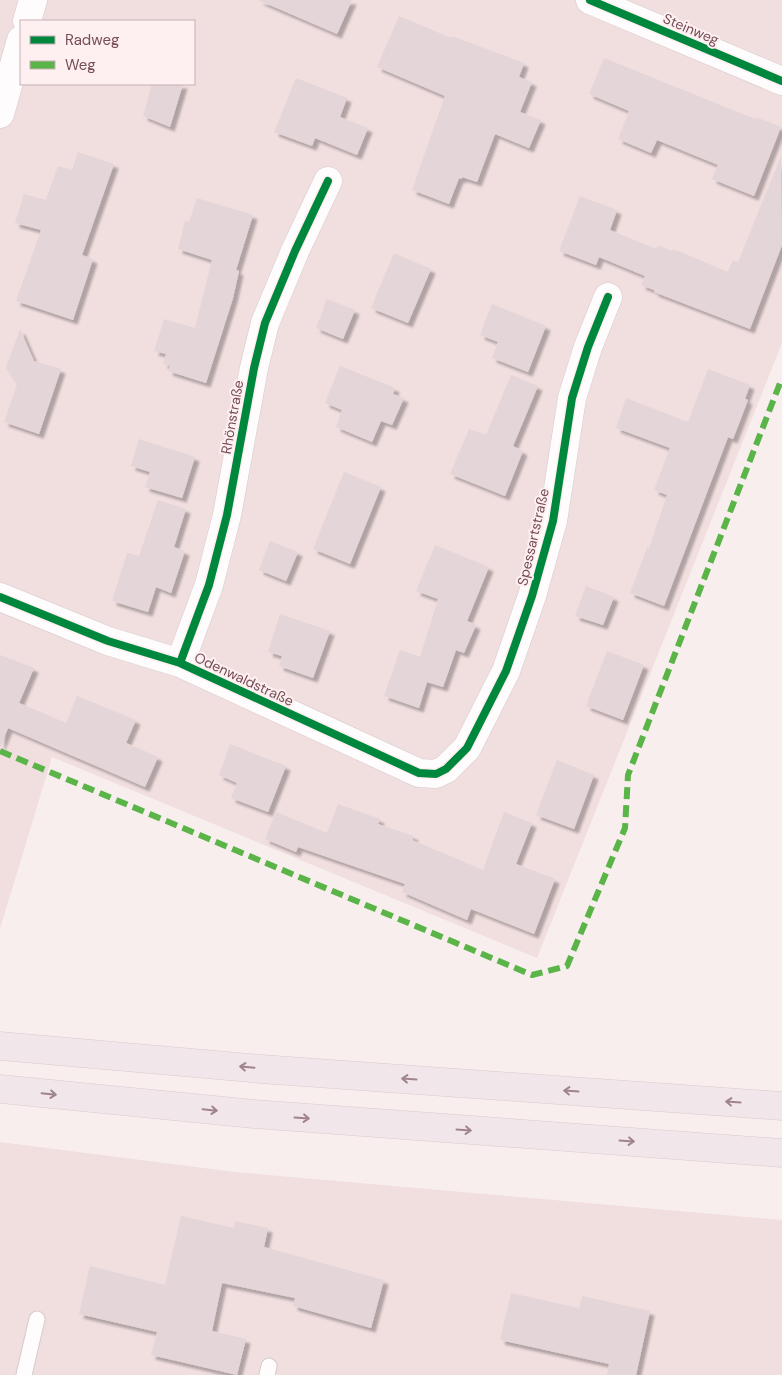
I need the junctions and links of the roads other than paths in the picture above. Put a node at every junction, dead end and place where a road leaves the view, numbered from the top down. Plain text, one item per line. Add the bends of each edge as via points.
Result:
1 (33, 0) edge
2 (590, 0) edge
3 (27, 20) edge
4 (20, 44) edge
5 (782, 81) edge
6 (0, 114) edge
7 (328, 181) dead end
8 (608, 297) dead end
9 (0, 597) edge
10 (180, 663) junction
11 (446, 769) joint
12 (0, 1046) edge
13 (0, 1089) edge
14 (782, 1106) edge
15 (782, 1152) edge
16 (37, 1319) dead end
17 (24, 1375) edge

1 - 3 street
2 - 5 street, Steinweg
4 - 6 street
7 - 10 street, Rhönstraße via 265,323 227,515 209,584
8 - 11 street, Spessartstraße via 572,398 553,521 532,596 506,670 467,748
9 - 10 street, Odenwaldstraße via 108,641
10 - 11 street, Odenwaldstraße via 419,773 436,774
14 -> 12 highway via 261,1069
13 -> 15 highway via 254,1114
16 - 17 lane

